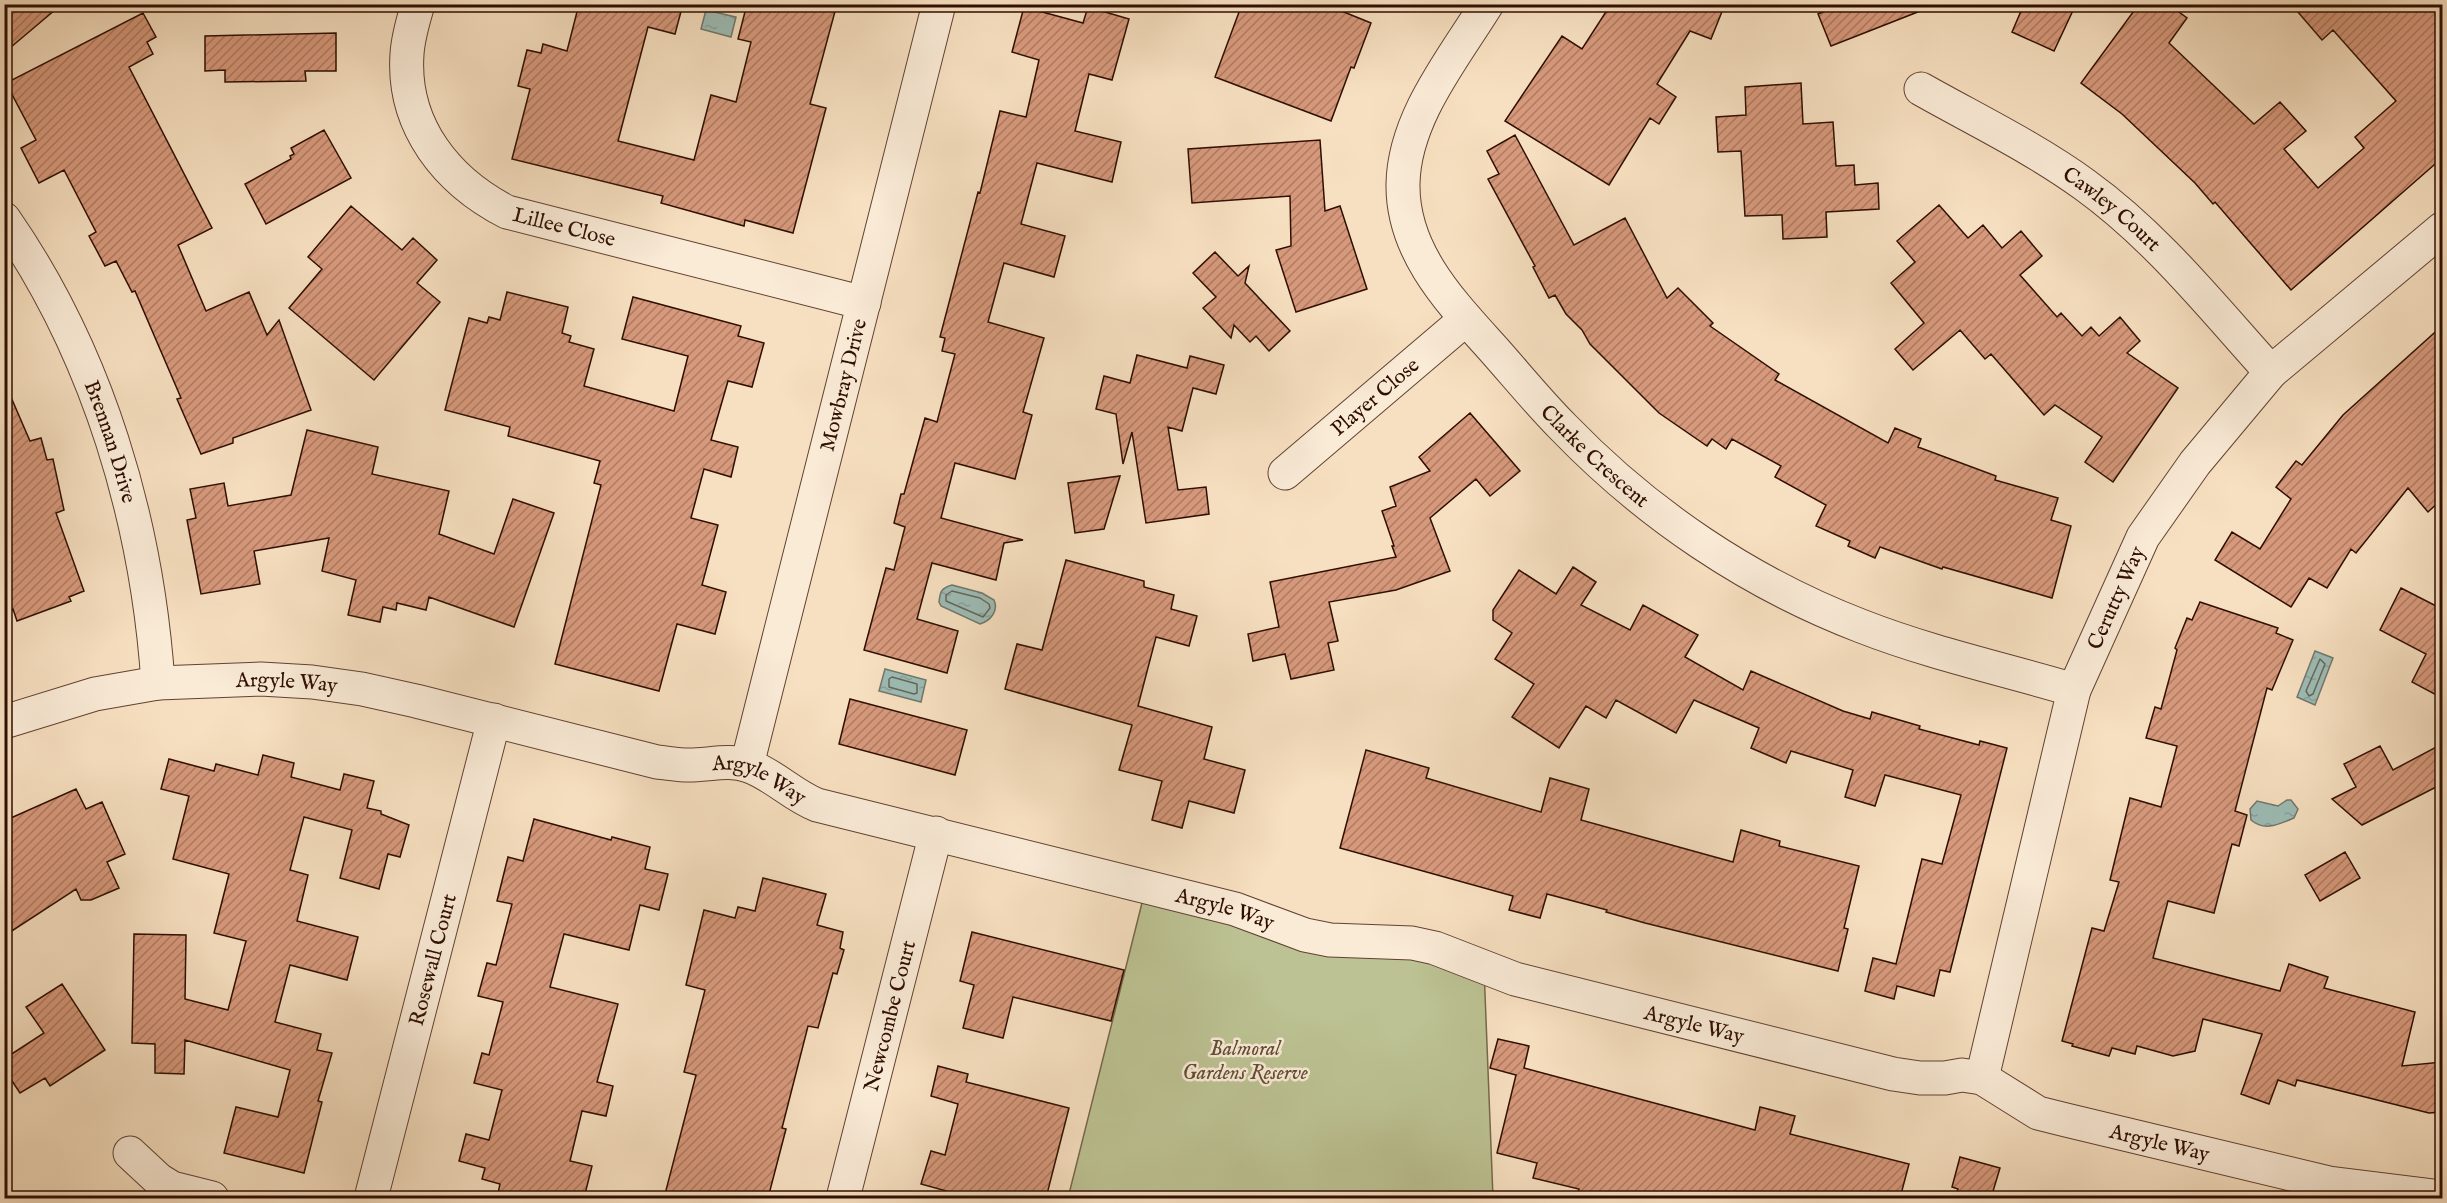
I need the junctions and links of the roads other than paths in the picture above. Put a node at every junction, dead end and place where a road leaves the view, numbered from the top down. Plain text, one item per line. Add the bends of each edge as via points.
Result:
1 (418, 4) edge
2 (939, 4) edge
3 (1487, 4) edge
4 (1920, 88) dead end
5 (4, 219) edge
6 (2442, 229) edge
7 (864, 303) junction
8 (1466, 319) junction
9 (2271, 372) junction
10 (1285, 473) dead end
11 (158, 683) junction
12 (2074, 690) junction
13 (494, 720) junction
14 (4, 722) edge
15 (747, 765) junction
16 (936, 833) junction
17 (1982, 1078) junction
18 (130, 1153) dead end
19 (2442, 1197) edge
20 (212, 1198) edge
21 (371, 1198) edge
22 (843, 1198) edge

1 - 7 street, Lillee Close via 406,55 413,109 440,160 481,199 541,222
2 - 7 street, Mowbray Drive
3 - 8 street, Clarke Crescent via 1414,125 1403,181 1403,203 1415,247 1426,268
4 - 9 street, Cawley Court via 2085,185 2155,243
5 - 11 street, Brennan Drive via 26,250 64,321 106,422 141,554
6 - 9 street, Cerutty Way
7 - 15 street, Mowbray Drive
8 - 10 street, Player Close
8 - 12 street, Clarke Crescent via 1598,462 1670,522 1732,564 1859,626
9 - 12 street, Cerutty Way via 2194,463 2143,537
11 - 13 street, Argyle Way via 251,679 312,682 362,689
11 - 14 street, Argyle Way via 95,694
12 - 17 street, Cerutty Way
13 - 15 street, Argyle Way via 657,762
13 - 21 street, Rosewall Court
15 - 16 street, Argyle Way via 817,805
16 - 17 street, Argyle Way via 1235,909 1330,940 1412,943 1435,948 1515,979 1893,1074
16 - 22 street, Newcombe Court
17 - 19 street, Argyle Way via 2038,1113 2330,1183
18 - 20 street via 172,1188

